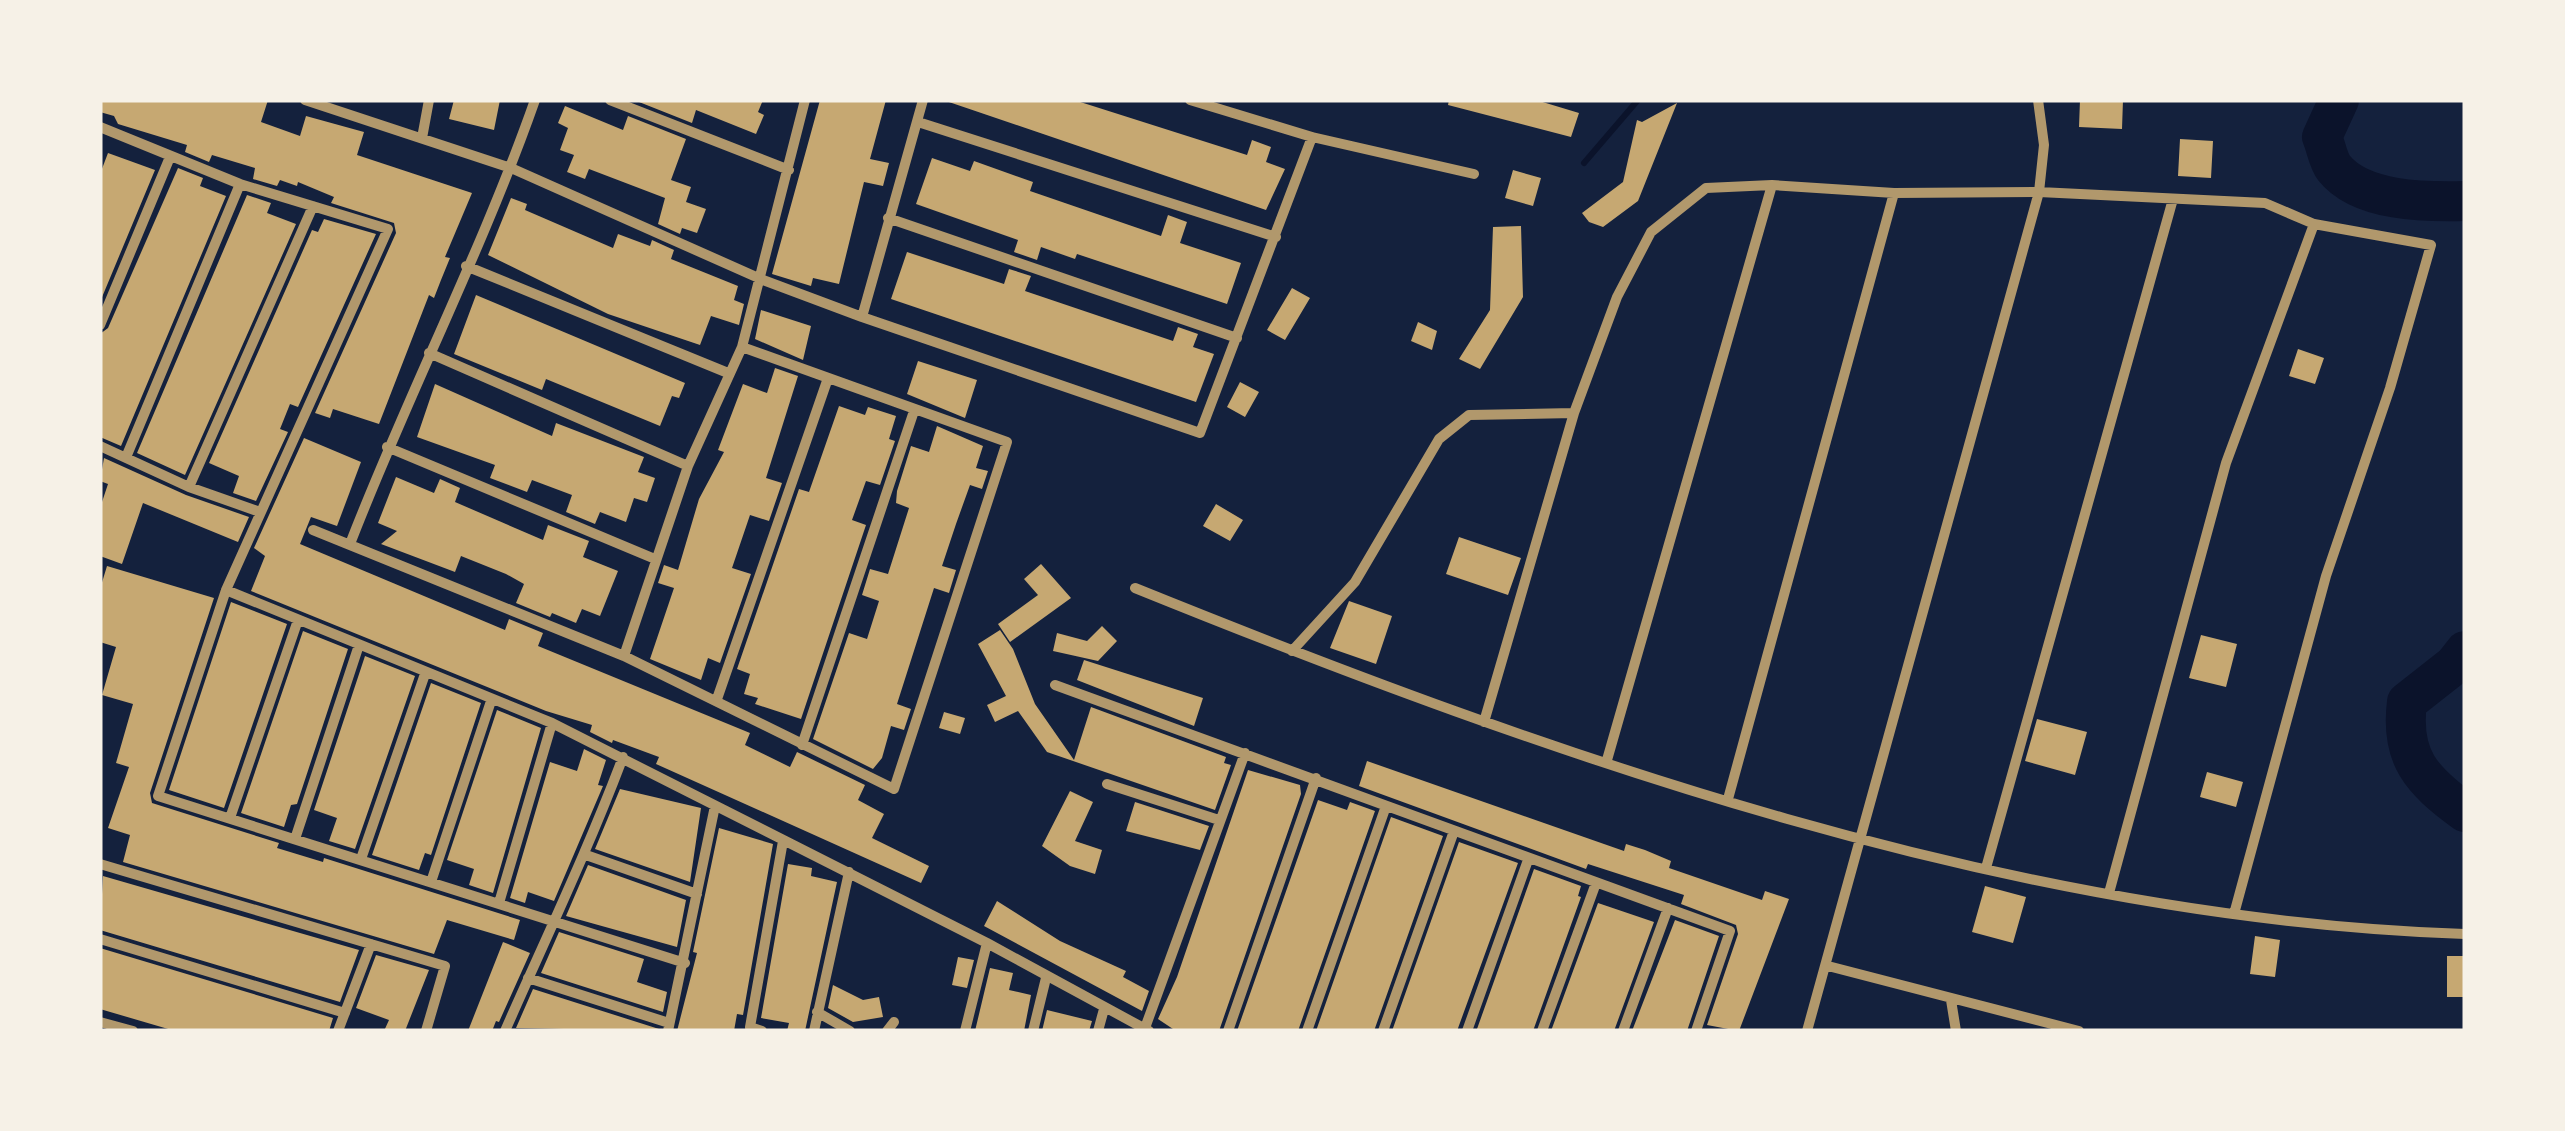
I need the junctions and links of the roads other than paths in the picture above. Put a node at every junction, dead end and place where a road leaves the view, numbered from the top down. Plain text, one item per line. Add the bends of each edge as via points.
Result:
1 (305, 100) edge
2 (429, 100) edge
3 (535, 100) edge
4 (610, 100) edge
5 (805, 100) edge
6 (922, 100) edge
7 (1190, 100) edge
8 (2038, 100) edge
9 (326, 103) edge
10 (918, 122) junction
11 (101, 130) edge
12 (1312, 137) junction
13 (422, 138) junction
14 (170, 158) junction
15 (511, 168) junction
16 (789, 170) junction
17 (1474, 174) dead end
18 (240, 184) junction
19 (1772, 185) junction
20 (2038, 192) junction
21 (1894, 193) junction
22 (2173, 199) junction
23 (314, 206) junction
24 (888, 218) junction
25 (2314, 224) junction
26 (1276, 237) junction
27 (466, 266) junction
28 (762, 280) junction
29 (862, 317) junction
30 (100, 325) edge
31 (1237, 338) junction
32 (742, 348) junction
33 (429, 353) junction
34 (728, 373) junction
35 (827, 381) junction
36 (914, 410) junction
37 (1574, 413) junction
38 (100, 446) edge
39 (387, 447) junction
40 (126, 456) junction
41 (688, 466) junction
42 (189, 487) junction
43 (260, 512) junction
44 (313, 530) dead end
45 (350, 544) junction
46 (655, 558) junction
47 (1135, 588) dead end
48 (226, 590) junction
49 (298, 620) junction
50 (359, 644) junction
51 (1292, 652) junction
52 (624, 656) junction
53 (426, 674) junction
54 (1056, 685) dead end
55 (716, 700) junction
56 (491, 701) junction
57 (1484, 722) junction
58 (552, 723) junction
59 (802, 745) junction
60 (1245, 753) junction
61 (623, 757) junction
62 (1607, 760) junction
63 (1316, 778) junction
64 (1107, 784) dead end
65 (1728, 800) junction
66 (715, 806) junction
67 (1386, 806) junction
68 (230, 818) junction
69 (1218, 820) junction
70 (1454, 830) junction
71 (295, 839) junction
72 (1862, 840) junction
73 (783, 841) junction
74 (586, 856) junction
75 (361, 860) junction
76 (1528, 860) junction
77 (100, 864) edge
78 (1986, 868) junction
79 (849, 872) junction
80 (431, 882) junction
81 (1596, 883) junction
82 (2109, 893) junction
83 (697, 894) junction
84 (499, 903) junction
85 (1668, 908) junction
86 (2234, 914) junction
87 (552, 920) junction
88 (2465, 934) edge
89 (100, 939) edge
90 (987, 943) junction
91 (371, 944) junction
92 (685, 963) junction
93 (1828, 966) junction
94 (528, 978) junction
95 (1046, 978) junction
96 (1951, 1000) junction
97 (1104, 1008) junction
98 (818, 1012) junction
99 (344, 1013) junction
100 (100, 1022) edge
101 (668, 1027) edge
102 (1147, 1030) edge
103 (133, 1031) edge
104 (338, 1031) edge
105 (426, 1031) edge
106 (504, 1031) edge
107 (762, 1031) edge
108 (814, 1031) edge
109 (850, 1031) edge
110 (964, 1031) edge
111 (1033, 1031) edge
112 (1098, 1031) edge
113 (1228, 1031) edge
114 (1307, 1031) edge
115 (1383, 1031) edge
116 (1467, 1031) edge
117 (1542, 1031) edge
118 (1623, 1031) edge
119 (1696, 1031) edge
120 (1807, 1031) edge
121 (1956, 1031) edge
122 (2080, 1031) edge

1 - 9 street
2 - 13 street
3 - 15 street
4 - 16 street
5 - 16 street
6 - 10 street
7 - 12 street
8 - 20 street via 2044,145
9 - 13 street
10 - 24 street
10 - 26 street
11 - 14 street
12 - 17 street
12 - 26 street
13 - 15 street
14 - 18 street
14 - 30 street
15 - 27 street
15 - 28 street
16 - 28 street
18 - 23 street
18 - 40 street
19 - 21 street
19 - 37 street via 1706,188 1651,232 1616,298
19 - 62 street
20 - 21 street
20 - 22 street
20 - 72 street
21 - 65 street
22 - 25 street via 2265,203
22 - 78 street
23 - 42 street
23 - 43 street via 388,229
24 - 29 street
24 - 31 street
25 - 82 street via 2226,464
25 - 86 street via 2431,245 2326,576
26 - 31 street
27 - 33 street
27 - 34 street
28 - 29 street
28 - 32 street
29 - 31 street via 1200,432
32 - 34 street
32 - 35 street
33 - 39 street
33 - 41 street
34 - 41 street
35 - 36 street
35 - 55 street
36 - 59 street
36 - 59 street via 1007,442 894,789
37 - 51 street via 1468,415 1439,440 1356,582
37 - 57 street
38 - 40 street
39 - 45 street
39 - 46 street
40 - 42 street
41 - 46 street
42 - 43 street
43 - 48 street
44 - 45 street
45 - 52 street
46 - 52 street
47 - 51 street
48 - 49 street
48 - 68 street via 158,796
49 - 50 street
49 - 68 street
50 - 53 street
50 - 71 street
51 - 57 street
52 - 55 street
53 - 56 street
53 - 75 street
54 - 60 street
55 - 59 street
56 - 58 street
56 - 80 street
57 - 62 street
58 - 61 street
58 - 84 street
60 - 63 street
60 - 69 street
61 - 66 street
61 - 74 street
62 - 65 street
63 - 67 street
63 - 113 street
64 - 69 street
65 - 72 street
66 - 73 street
66 - 83 street
67 - 70 street
67 - 114 street
68 - 71 street
69 - 102 street
70 - 76 street
70 - 115 street
71 - 75 street
72 - 78 street
72 - 93 street
73 - 79 street
73 - 107 street via 750,1027
74 - 83 street
74 - 87 street
75 - 80 street
76 - 81 street
76 - 116 street
77 - 91 street
78 - 82 street
79 - 90 street
79 - 98 street
80 - 84 street
81 - 85 street
81 - 117 street
82 - 86 street
83 - 92 street
84 - 87 street
85 - 118 street
85 - 119 street via 1730,931
86 - 88 street
87 - 92 street
87 - 94 street
89 - 99 street
90 - 95 street
90 - 110 street
91 - 99 street
91 - 105 street via 445,966
92 - 101 street
93 - 96 street
93 - 120 street
94 - 101 street
94 - 106 street
95 - 97 street
95 - 111 street
96 - 121 street
96 - 122 street
97 - 102 street
97 - 112 street
98 - 108 street
98 - 109 street
99 - 104 street
100 - 103 street

